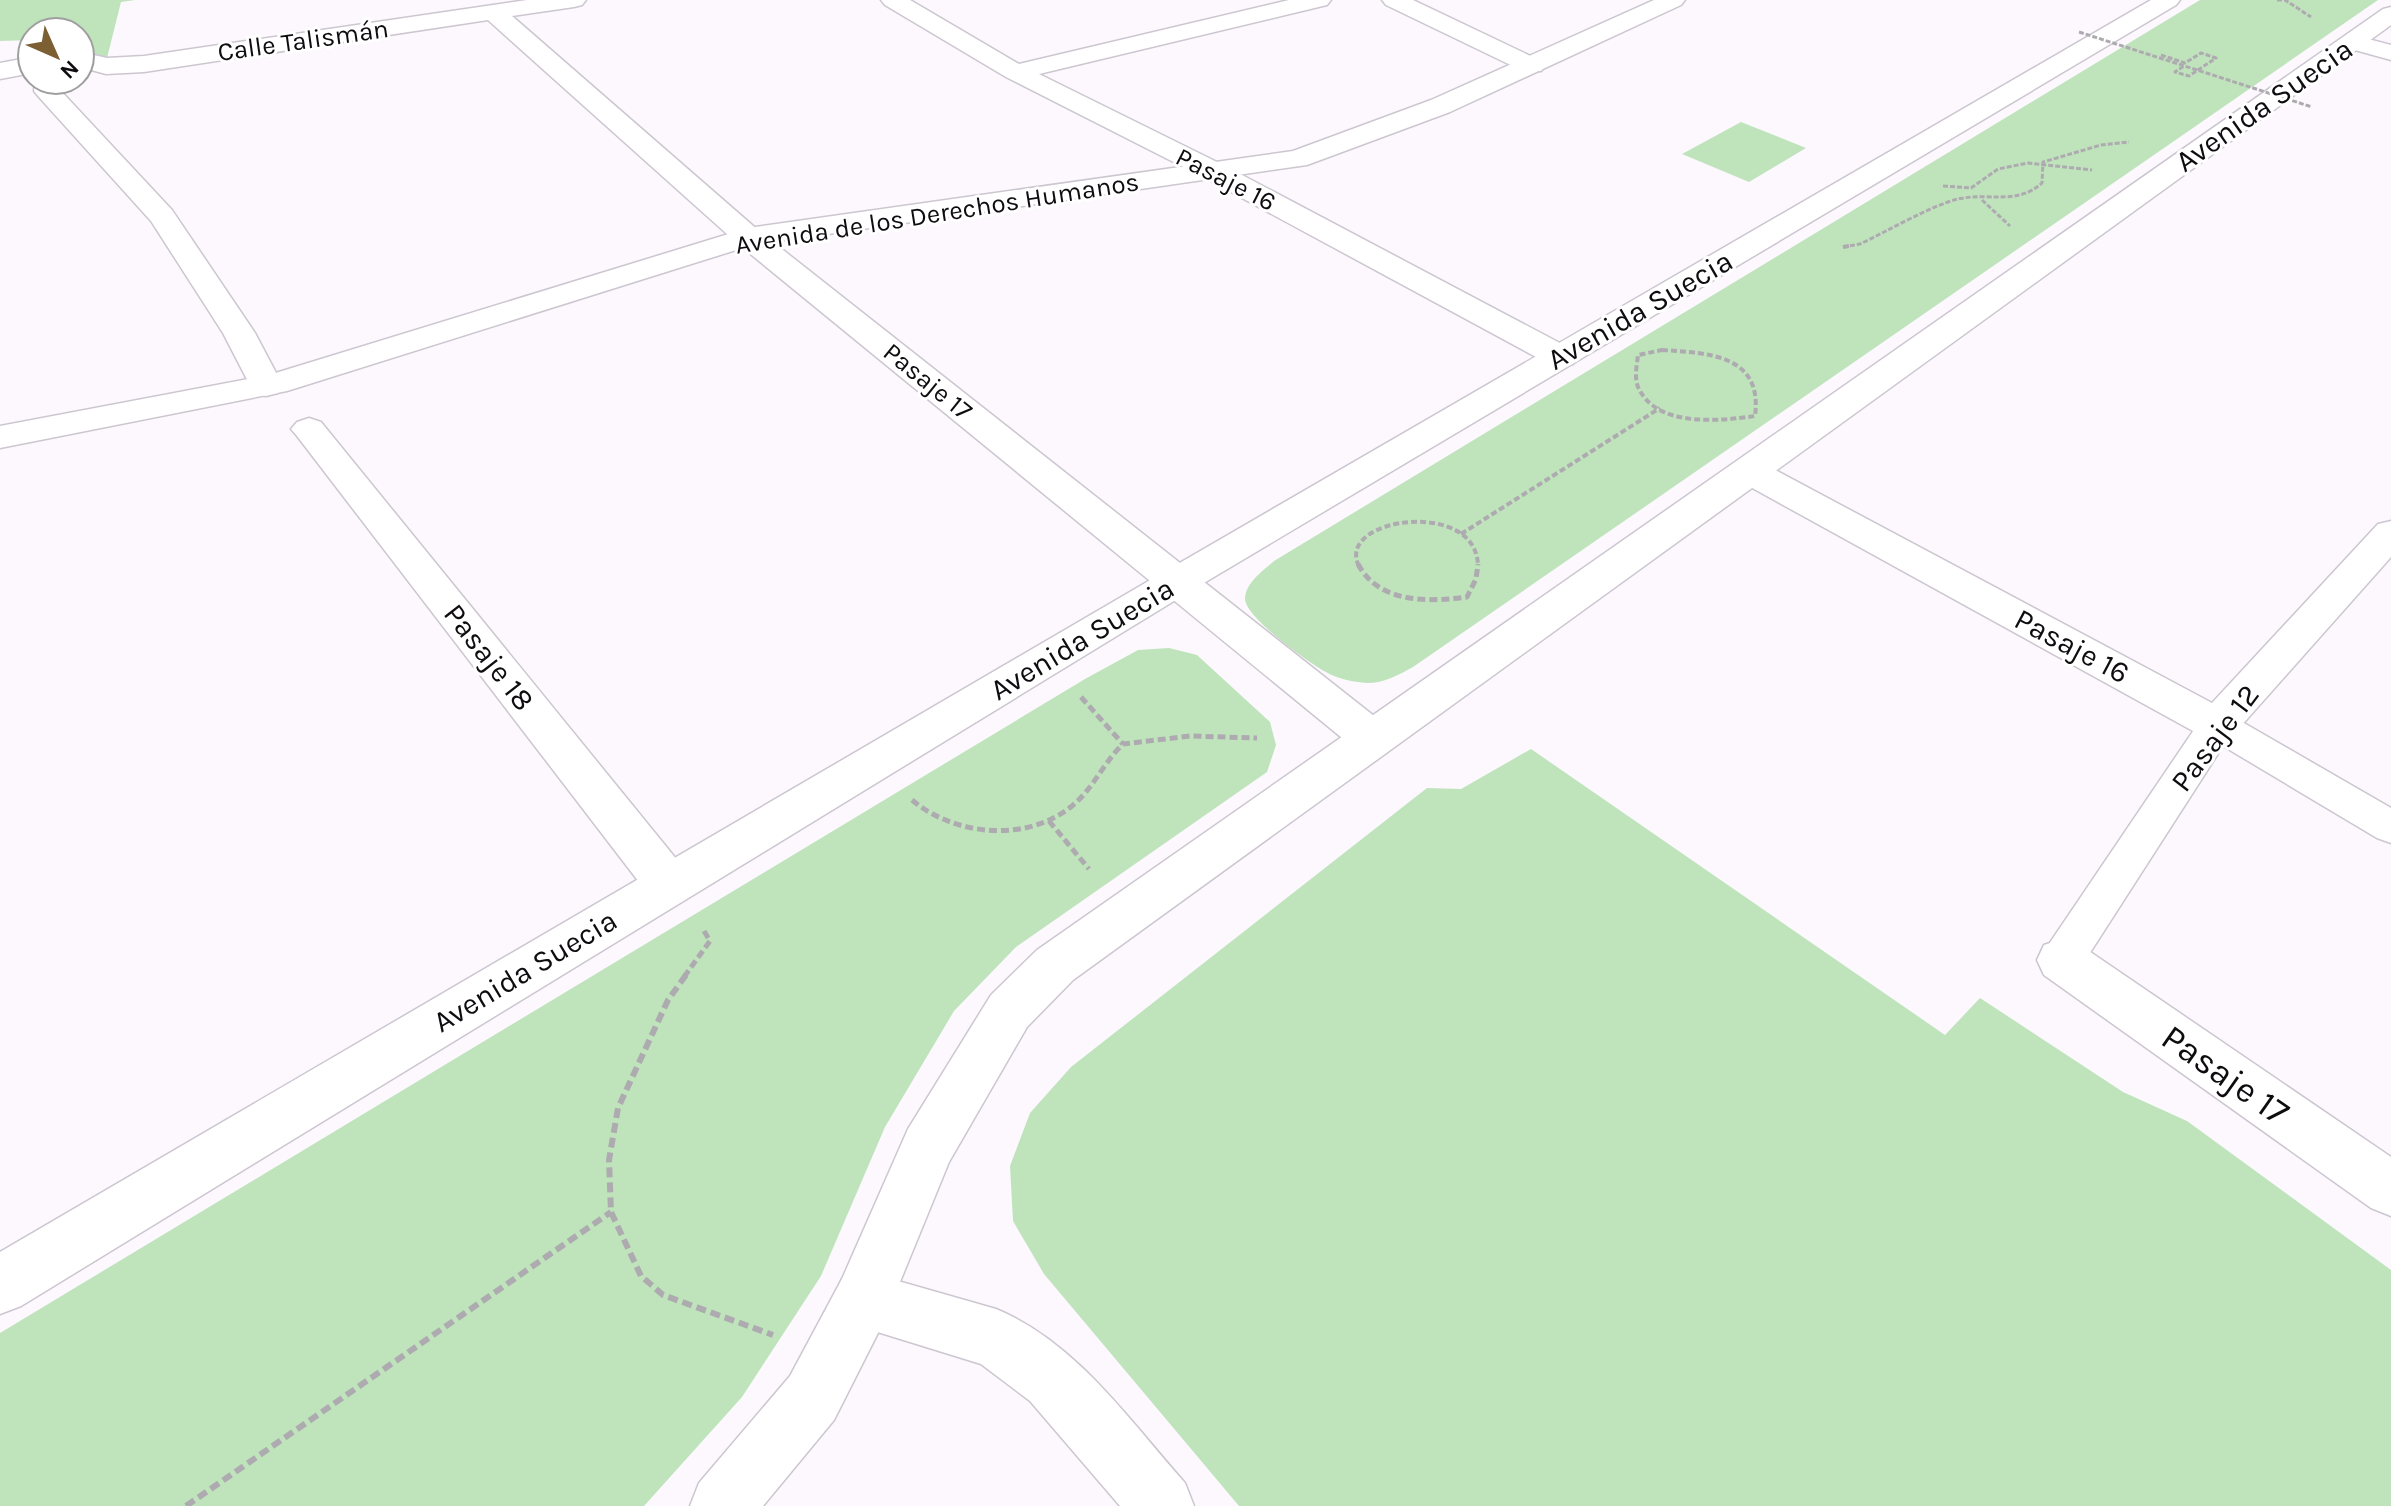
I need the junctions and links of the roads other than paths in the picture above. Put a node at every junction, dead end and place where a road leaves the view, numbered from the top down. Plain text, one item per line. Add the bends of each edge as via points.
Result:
1 (574, 0) edge
2 (893, 0) edge
3 (1319, 0) edge
4 (1394, 0) edge
5 (1673, 0) edge
6 (2168, 0) edge
7 (493, 12) junction
8 (2391, 14) edge
9 (2353, 42) junction
10 (2391, 53) edge
11 (96, 63) edge
12 (1532, 66) junction
13 (1015, 72) junction
14 (52, 96) edge
15 (1215, 172) junction
16 (748, 237) junction
17 (1561, 357) junction
18 (266, 386) junction
19 (309, 429) dead end
20 (0, 437) edge
21 (1749, 471) junction
22 (2391, 533) edge
23 (1178, 581) junction
24 (2217, 725) junction
25 (1373, 739) junction
26 (2391, 827) edge
27 (684, 904) junction
28 (2062, 960) joint
29 (2391, 1189) edge
30 (0, 1285) edge
31 (863, 1300) junction
32 (722, 1506) edge
33 (1162, 1506) edge

1 - 7 street, Calle Talismán
2 - 13 street, Pasaje 16
3 - 13 street
4 - 12 street
5 - 12 street, Avenida de los Derechos Humanos
6 - 17 street, Avenida Suecia
7 - 11 street, Calle Talismán via 144,64
7 - 16 street, Pasaje 17
8 - 9 street, Avenida Suecia
9 - 10 street
9 - 21 street, Avenida Suecia
12 - 15 street, Avenida de los Derechos Humanos via 1359,140 1297,159
13 - 15 street, Pasaje 16
14 - 18 street via 162,216 239,333
15 - 16 street, Avenida de los Derechos Humanos
15 - 17 street, Pasaje 16
16 - 18 street, Avenida de los Derechos Humanos
16 - 23 street, Pasaje 17
17 - 23 street, Avenida Suecia
18 - 20 street, Avenida de los Derechos Humanos
19 - 27 street, Pasaje 18
21 - 24 street, Pasaje 16
21 - 25 street, Avenida Suecia
22 - 24 street, Pasaje 12
23 - 25 street, Pasaje 17
23 - 27 street, Avenida Suecia
24 - 26 lane, Pasaje 16
24 - 28 lane, Pasaje 12
25 - 31 street, Avenida Suecia via 1055,965 1009,1011 927,1147
27 - 30 street, Avenida Suecia
28 - 29 street, Pasaje 17
31 - 32 street, Avenida Suecia via 812,1398
31 - 33 street via 996,1339 1052,1379

